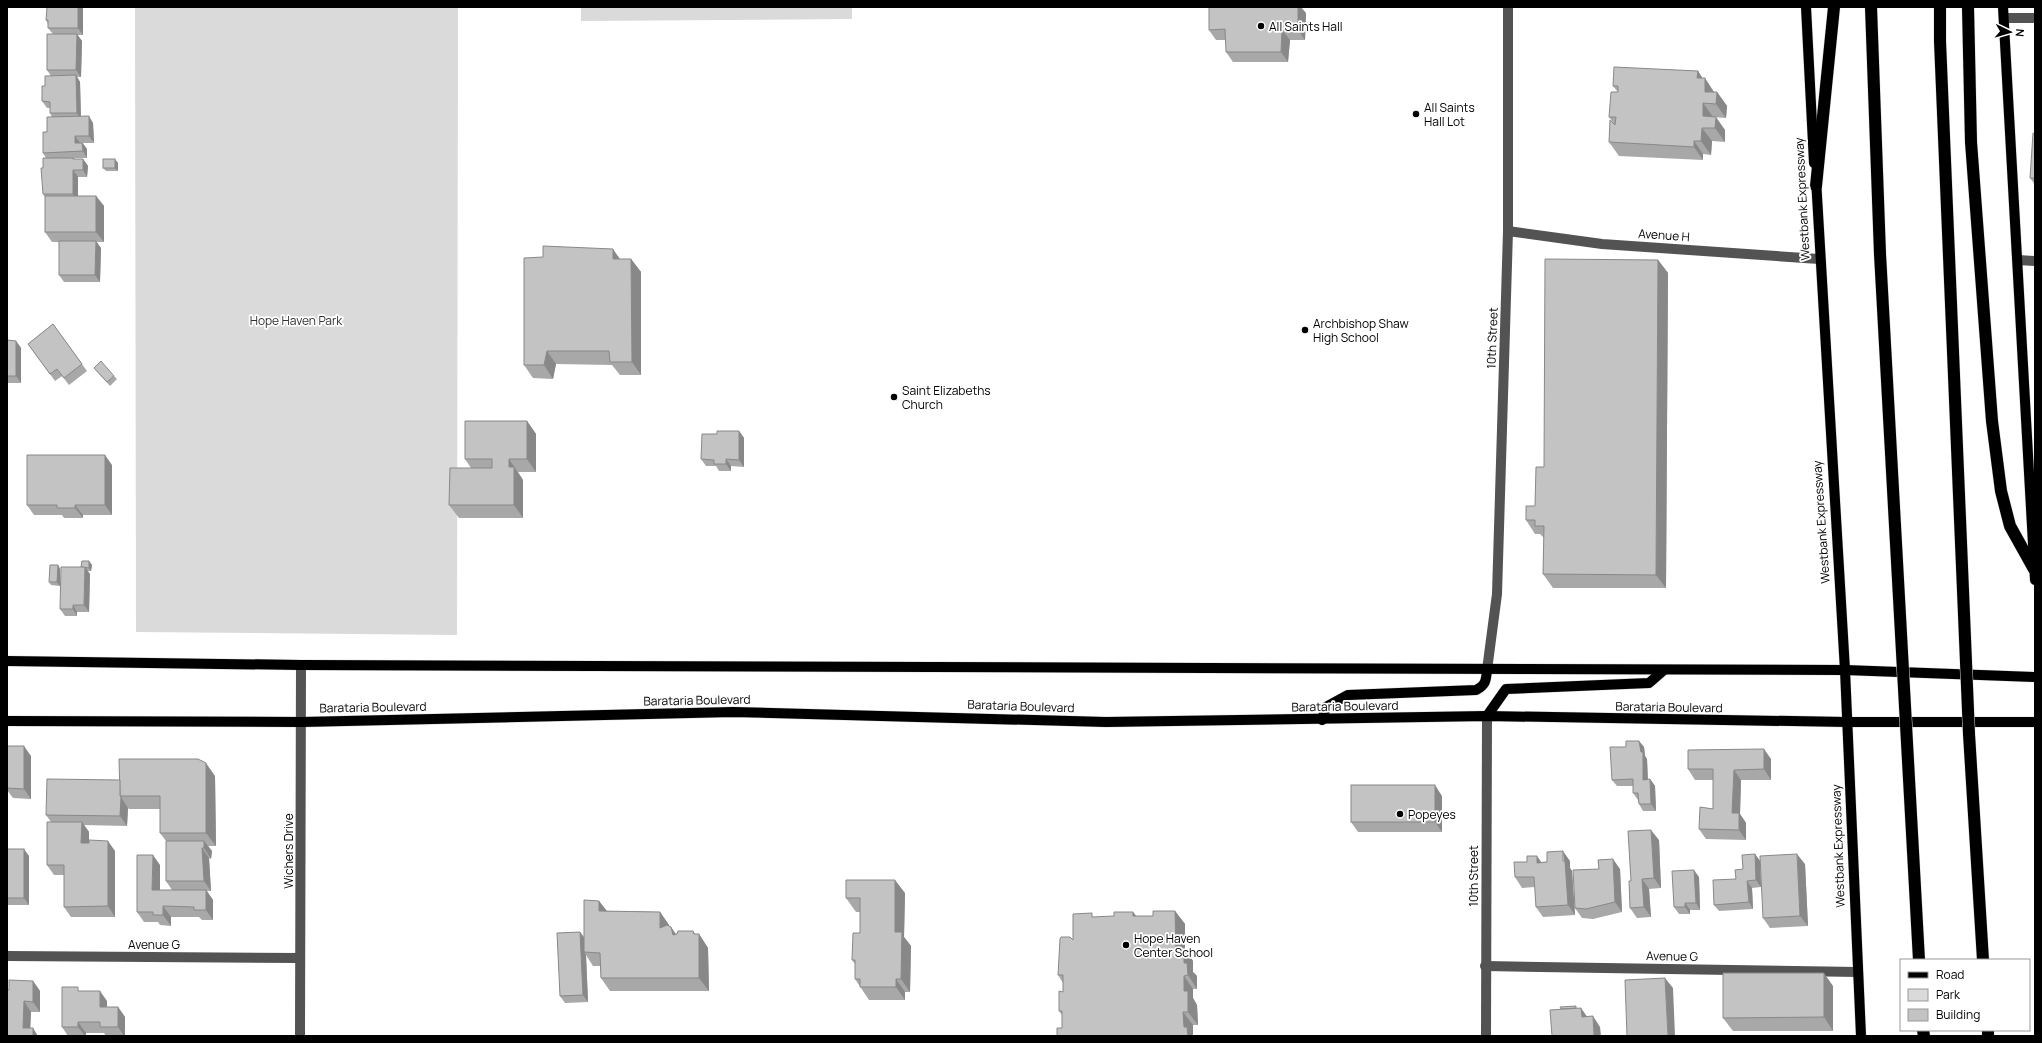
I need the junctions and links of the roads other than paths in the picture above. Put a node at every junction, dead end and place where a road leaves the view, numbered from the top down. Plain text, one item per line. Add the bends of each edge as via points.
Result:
1 (1508, 7) edge
2 (1800, 7) edge
3 (1806, 7) edge
4 (1834, 7) edge
5 (1872, 7) edge
6 (1940, 7) edge
7 (1968, 7) edge
8 (2003, 7) edge
9 (2004, 18) junction
10 (2035, 18) edge
11 (1816, 186) junction
12 (1508, 231) junction
13 (1819, 259) junction
14 (2018, 260) junction
15 (2035, 261) edge
16 (2035, 575) edge
17 (7, 661) edge
18 (301, 665) junction
19 (1488, 670) junction
20 (1664, 670) junction
21 (1845, 670) junction
22 (2035, 677) edge
23 (1487, 716) junction
24 (1322, 720) junction
25 (7, 721) edge
26 (302, 722) junction
27 (1847, 722) junction
28 (2035, 722) edge
29 (7, 956) edge
30 (300, 958) junction
31 (1919, 959) edge
32 (1983, 959) edge
33 (1485, 966) junction
34 (1858, 972) junction
35 (300, 1036) edge
36 (1486, 1036) edge
37 (1861, 1036) edge

1 - 12 street, 10th Street
2 - 3 street
3 - 11 main road, Westbank Expressway
4 - 11 highway
5 - 31 highway, bridge via 1880,254
6 - 32 highway, bridge via 1969,726
7 - 16 highway via 1971,142 1992,421 2001,491 2010,526
8 - 9 main road
9 - 10 street
9 - 14 main road
11 - 13 main road, Westbank Expressway
12 - 13 street, Avenue H via 1602,244
12 - 19 street, 10th Street via 1497,594
13 - 21 main road, Westbank Expressway
14 - 15 street
14 - 16 main road
17 - 18 main road
18 - 19 main road
18 - 26 street, Wichers Drive
19 - 20 main road
19 - 24 main road via 1483,687 1476,690 1348,695 1326,707
20 - 21 main road
20 - 23 main road via 1648,683 1506,689
21 - 22 main road
21 - 27 main road, Westbank Expressway
23 - 24 main road, Barataria Boulevard
23 - 27 main road, Barataria Boulevard
23 - 33 street, 10th Street
24 - 26 main road, Barataria Boulevard via 1106,722 733,712
25 - 26 main road, Barataria Boulevard
26 - 30 street, Wichers Drive
27 - 28 main road, Barataria Boulevard
27 - 34 main road, Westbank Expressway
29 - 30 street, Avenue G
30 - 35 street, Wichers Drive
33 - 34 street, Avenue G
33 - 36 street, 10th Street
34 - 37 main road, Westbank Expressway

